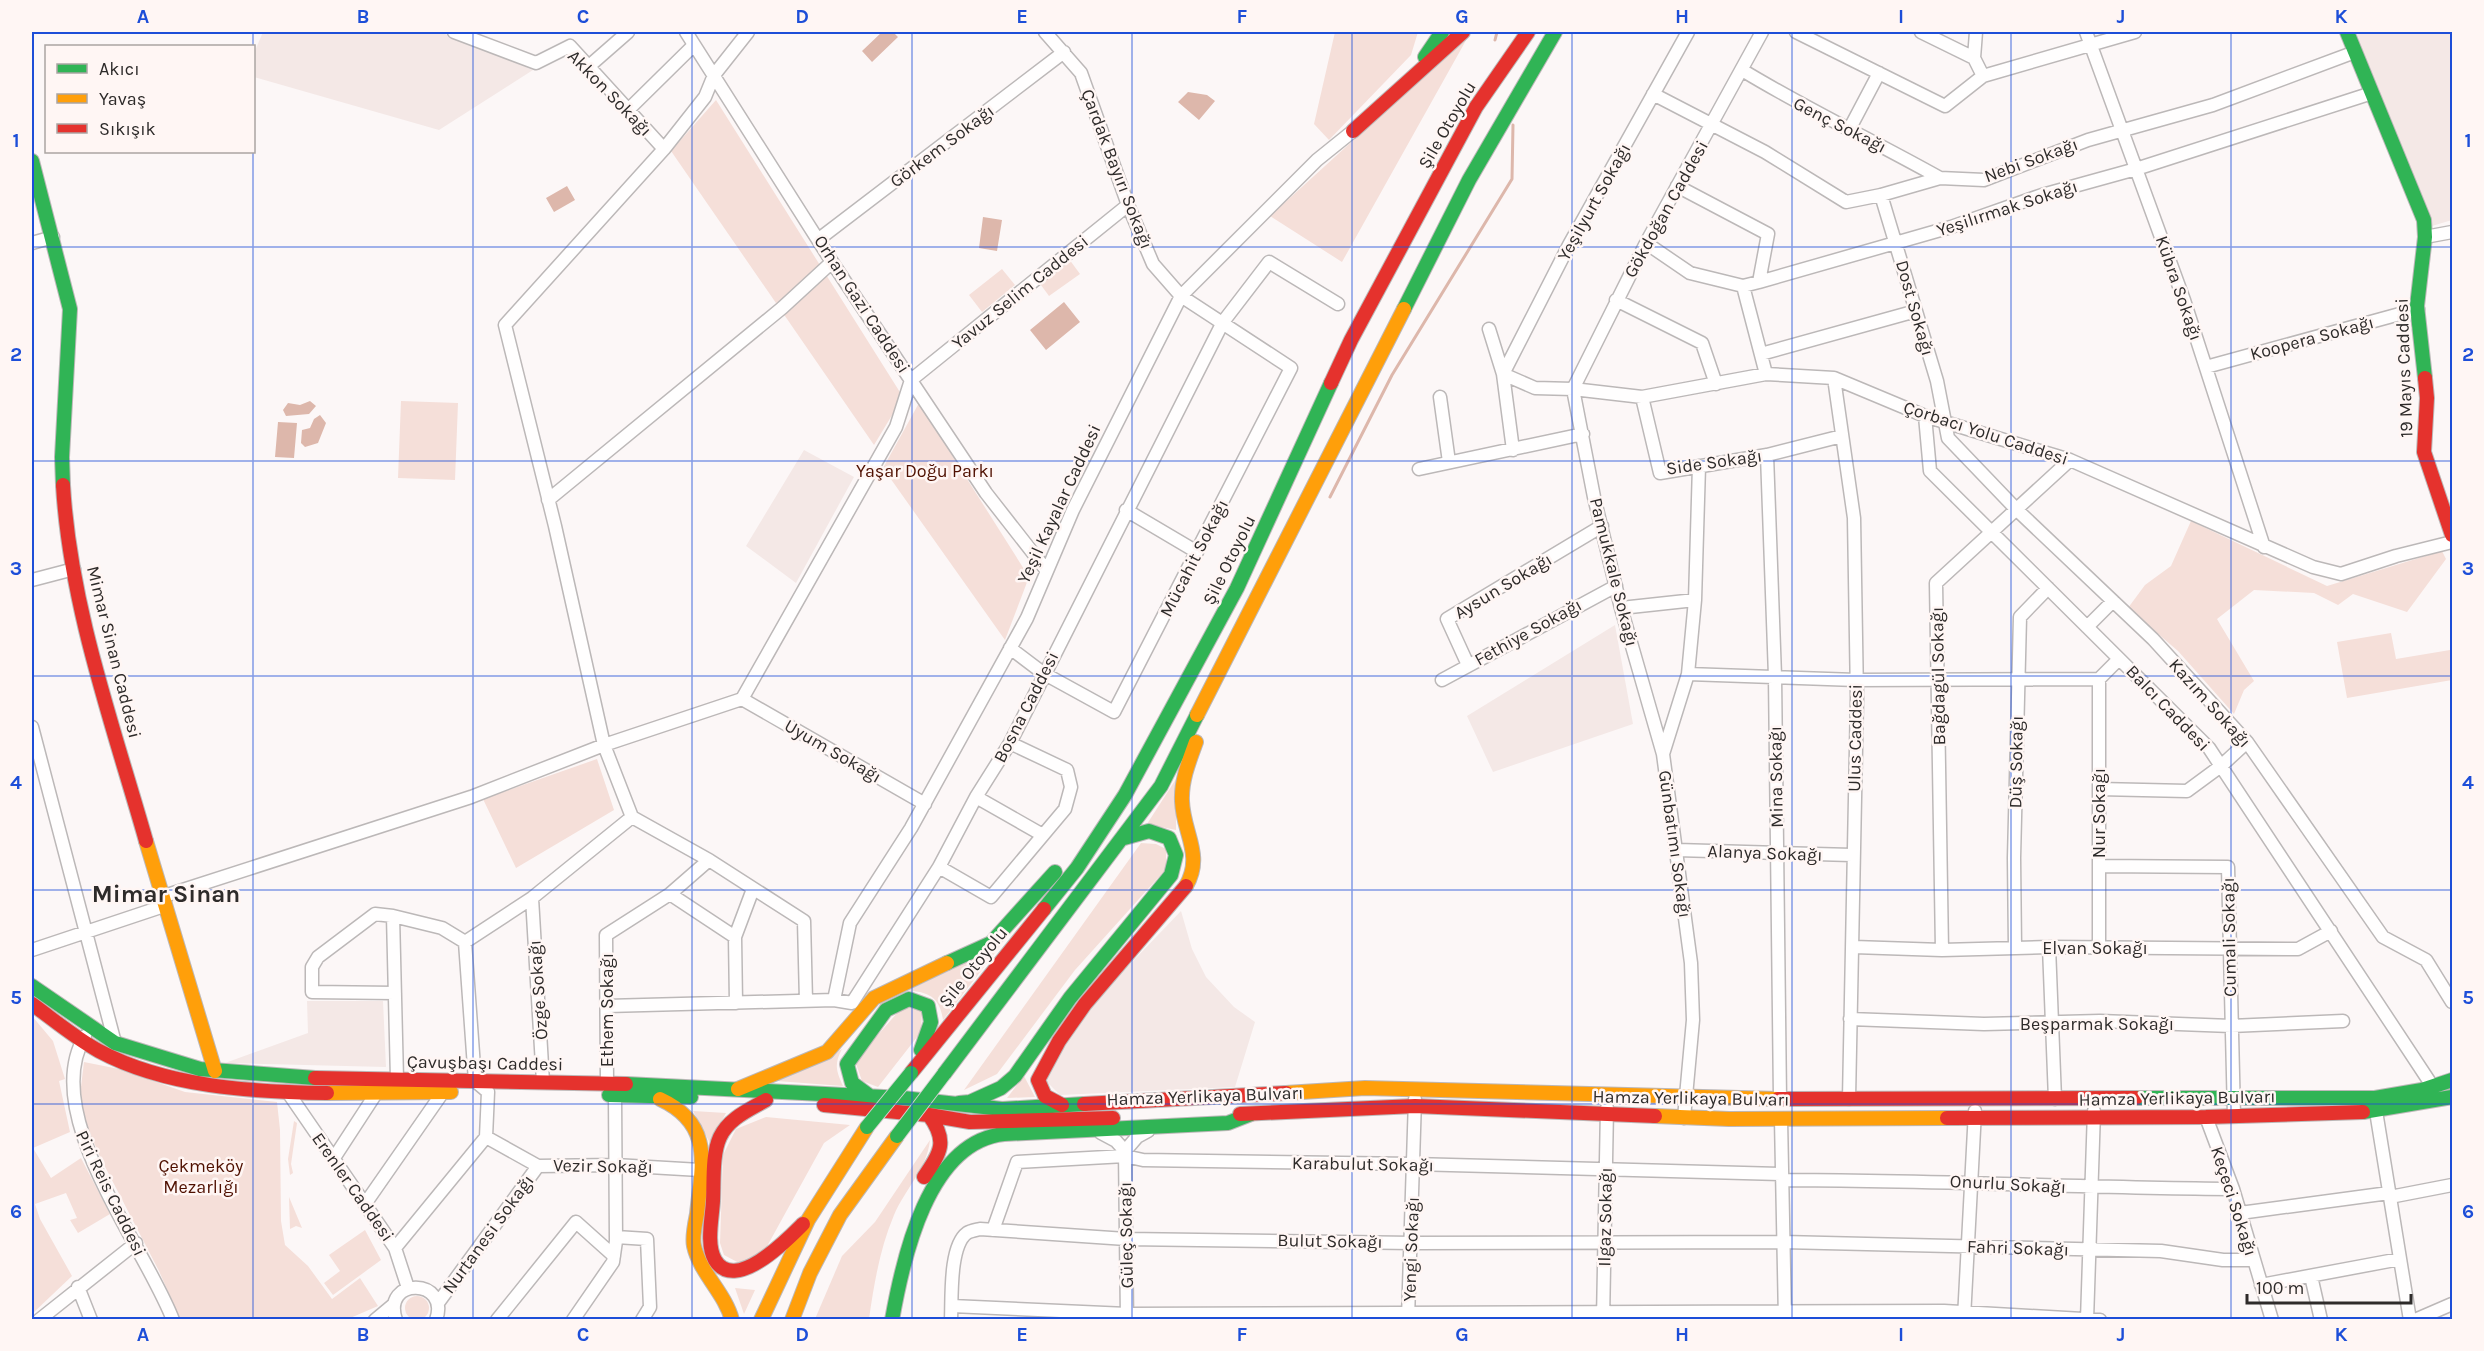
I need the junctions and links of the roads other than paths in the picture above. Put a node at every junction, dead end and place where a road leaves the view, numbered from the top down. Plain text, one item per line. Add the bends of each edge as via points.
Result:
1 (454, 32) edge
2 (628, 32) edge
3 (686, 32) edge
4 (748, 32) edge
5 (1045, 32) edge
6 (1528, 32) edge
7 (1555, 32) edge
8 (1688, 32) edge
9 (1762, 32) edge
10 (1796, 32) edge
11 (1921, 32) edge
12 (1976, 32) edge
13 (2086, 32) edge
14 (2135, 32) edge
15 (2347, 32) edge
16 (1450, 34) edge
17 (2091, 44) junction
18 (694, 45) junction
19 (1064, 52) junction
20 (2355, 52) junction
21 (1974, 58) junction
22 (588, 67) junction
23 (1742, 69) junction
24 (1879, 73) junction
25 (714, 75) junction
26 (1983, 76) junction
27 (2372, 93) junction
28 (1653, 94) junction
29 (629, 109) junction
30 (1713, 125) junction
31 (1850, 128) junction
32 (2122, 129) junction
33 (1353, 131) joint
34 (664, 149) junction
35 (32, 161) edge
36 (2136, 169) junction
37 (1940, 178) junction
38 (1677, 186) junction
39 (1881, 195) junction
40 (1128, 205) junction
41 (2452, 232) edge
42 (53, 237) junction
43 (2426, 237) junction
44 (819, 239) junction
45 (1896, 242) junction
46 (32, 243) edge
47 (1646, 243) junction
48 (832, 262) junction
49 (1760, 282) junction
50 (1743, 286) junction
51 (1181, 296) junction
52 (1616, 300) junction
53 (1338, 304) dead end
54 (2418, 309) junction
55 (1916, 311) junction
56 (1222, 322) junction
57 (1489, 328) dead end
58 (1761, 354) junction
59 (2206, 367) junction
60 (1503, 374) junction
61 (1766, 374) junction
62 (1834, 378) junction
63 (911, 380) junction
64 (1716, 384) junction
65 (1573, 389) junction
66 (1642, 397) junction
67 (1440, 398) dead end
68 (1925, 416) junction
69 (1946, 422) junction
70 (1583, 434) junction
71 (1842, 436) junction
72 (1513, 450) junction
73 (1767, 455) junction
74 (2070, 460) junction
75 (1449, 462) junction
76 (1699, 466) junction
77 (1419, 469) dead end
78 (548, 500) junction
79 (2016, 509) junction
80 (1126, 510) junction
81 (1602, 526) junction
82 (1991, 532) junction
83 (2452, 535) edge
84 (2452, 542) edge
85 (2264, 547) junction
86 (1197, 552) junction
87 (74, 569) junction
88 (1047, 571) junction
89 (32, 580) edge
90 (1616, 586) junction
91 (2048, 588) junction
92 (1695, 600) junction
93 (2113, 601) junction
94 (1621, 608) junction
95 (2087, 627) junction
96 (1010, 648) junction
97 (1231, 651) junction
98 (2119, 658) junction
99 (1468, 665) junction
100 (1043, 673) junction
101 (1688, 674) junction
102 (1775, 676) junction
103 (2018, 679) junction
104 (2099, 679) junction
105 (1442, 680) dead end
106 (1856, 680) junction
107 (1938, 680) junction
108 (742, 699) junction
109 (32, 727) edge
110 (1010, 742) junction
111 (2247, 742) junction
112 (604, 745) junction
113 (1663, 754) junction
114 (2221, 766) junction
115 (2099, 789) junction
116 (1125, 795) junction
117 (976, 797) junction
118 (925, 804) junction
119 (632, 817) junction
120 (1041, 834) junction
121 (1124, 838) junction
122 (1677, 850) junction
123 (1777, 853) junction
124 (1852, 855) junction
125 (709, 860) junction
126 (2099, 866) junction
127 (939, 867) junction
128 (753, 888) junction
129 (670, 894) junction
130 (532, 898) junction
131 (162, 901) junction
132 (393, 916) junction
133 (2331, 931) junction
134 (87, 933) junction
135 (735, 937) junction
136 (176, 941) junction
137 (465, 942) junction
138 (1854, 947) junction
139 (2049, 947) junction
140 (2099, 947) junction
141 (2015, 948) junction
142 (2229, 948) junction
143 (32, 950) edge
144 (1942, 950) junction
145 (32, 986) edge
146 (395, 993) junction
147 (834, 1000) junction
148 (806, 1001) junction
149 (2452, 1002) edge
150 (736, 1003) junction
151 (32, 1004) edge
152 (607, 1006) junction
153 (1850, 1019) junction
154 (2343, 1021) dead end
155 (2052, 1022) junction
156 (2231, 1026) junction
157 (90, 1027) junction
158 (82, 1040) junction
159 (116, 1043) junction
160 (200, 1069) junction
161 (215, 1071) junction
162 (910, 1073) junction
163 (397, 1079) junction
164 (2452, 1080) edge
165 (475, 1081) junction
166 (543, 1082) junction
167 (207, 1083) junction
168 (444, 1087) junction
169 (2433, 1087) junction
170 (738, 1089) junction
171 (1415, 1089) junction
172 (611, 1090) junction
173 (287, 1091) junction
174 (377, 1092) junction
175 (488, 1092) junction
176 (1607, 1095) junction
177 (656, 1097) junction
178 (871, 1097) junction
179 (2452, 1097) edge
180 (1684, 1098) junction
181 (1780, 1099) junction
182 (2055, 1099) junction
183 (2094, 1099) junction
184 (2235, 1099) junction
185 (766, 1100) junction
186 (1849, 1100) junction
187 (1973, 1100) junction
188 (959, 1103) junction
189 (1062, 1105) junction
190 (2375, 1105) junction
191 (1415, 1106) junction
192 (1251, 1114) junction
193 (929, 1115) junction
194 (1608, 1115) junction
195 (2234, 1116) junction
196 (2094, 1117) junction
197 (2206, 1117) junction
198 (1684, 1118) junction
199 (1975, 1118) junction
200 (1781, 1119) junction
201 (1163, 1126) junction
202 (1091, 1130) junction
203 (486, 1137) junction
204 (1125, 1153) junction
205 (333, 1158) junction
206 (1413, 1164) junction
207 (615, 1165) junction
208 (538, 1166) junction
209 (1606, 1169) junction
210 (700, 1170) junction
211 (1782, 1177) junction
212 (1971, 1182) junction
213 (2452, 1185) edge
214 (2090, 1188) junction
215 (2234, 1190) junction
216 (2390, 1195) junction
217 (365, 1204) junction
218 (2240, 1213) junction
219 (803, 1224) junction
220 (993, 1230) junction
221 (616, 1237) junction
222 (1126, 1239) junction
223 (135, 1242) junction
224 (1605, 1242) junction
225 (1783, 1242) junction
226 (1412, 1243) junction
227 (1968, 1247) junction
228 (395, 1248) junction
229 (2089, 1250) junction
230 (614, 1256) junction
231 (891, 1256) dead end
232 (2400, 1259) junction
233 (2253, 1260) junction
234 (782, 1268) junction
235 (2311, 1276) junction
236 (806, 1282) junction
237 (2261, 1286) junction
238 (78, 1287) junction
239 (408, 1288) junction
240 (438, 1303) junction
241 (880, 1303) dead end
242 (393, 1305) junction
243 (952, 1306) junction
244 (2449, 1306) edge
245 (1408, 1316) edge
246 (1784, 1316) edge
247 (1964, 1316) edge
248 (1127, 1317) edge
249 (1603, 1317) edge
250 (438, 1319) edge
251 (2087, 1319) edge
252 (39, 1320) edge
253 (91, 1320) edge
254 (173, 1320) edge
255 (375, 1320) edge
256 (396, 1320) edge
257 (497, 1320) edge
258 (573, 1320) edge
259 (642, 1320) edge
260 (732, 1320) edge
261 (751, 1320) edge
262 (761, 1320) edge
263 (792, 1320) edge
264 (805, 1320) edge
265 (880, 1320) edge
266 (892, 1320) edge
267 (951, 1320) edge
268 (2100, 1320) edge
269 (2272, 1320) edge
270 (2321, 1320) edge
271 (2410, 1320) edge
272 (2415, 1320) edge
273 (2449, 1320) edge

1 - 22 street, Akkon Sokağı via 536,63 570,46
2 - 22 street
3 - 18 street, Orhan Gazi Caddesi
4 - 25 street
5 - 19 street, Çardak Bayırı Sokağı
6 - 116 main road, Şile Otoyolu via 1476,107 1351,340 1237,588
7 - 97 main road via 1469,180
8 - 28 street, Yeşilyurt Sokağı
9 - 23 street, Gökdoğan Caddesi
10 - 24 street
11 - 21 street
12 - 21 street
13 - 17 street, Kübra Sokağı
14 - 17 street
15 - 20 main road, 19 Mayıs Caddesi
16 - 33 main road, Yeşil Kayalar Caddesi via 1406,85
17 - 26 street
17 - 32 street, Kübra Sokağı
18 - 25 street, Orhan Gazi Caddesi
18 - 29 street
19 - 40 street, Çardak Bayırı Sokağı via 1081,73
19 - 44 street, Görkem Sokağı
20 - 27 main road, 19 Mayıs Caddesi
20 - 32 street, Nebi Sokağı via 2213,105
21 - 26 street
22 - 29 street, Akkon Sokağı
23 - 30 street, Gökdoğan Caddesi
23 - 31 street, Genç Sokağı via 1791,100
24 - 26 street via 1945,106
24 - 31 street
25 - 34 street via 705,97
25 - 44 street, Orhan Gazi Caddesi
27 - 36 street, Yeşilırmak Sokağı
27 - 43 main road, 19 Mayıs Caddesi via 2424,220
28 - 30 street, Nebi Sokağı
28 - 60 street, Yeşilyurt Sokağı
29 - 34 street, Akkon Sokağı
30 - 38 street, Gökdoğan Caddesi
30 - 39 street, Nebi Sokağı via 1846,202
31 - 37 street, Genç Sokağı
32 - 36 street, Kübra Sokağı
32 - 37 street, Nebi Sokağı via 1984,180
33 - 51 street, Yeşil Kayalar Caddesi via 1317,160
34 - 78 street via 505,325
35 - 42 main road, Mimar Sinan Caddesi
36 - 45 street, Yeşilırmak Sokağı
36 - 59 street, Kübra Sokağı
37 - 39 street, Nebi Sokağı
38 - 47 street, Gökdoğan Caddesi
38 - 49 street via 1768,234
39 - 45 street, Dost Sokağı
40 - 51 street, Çardak Bayırı Sokağı via 1153,264
40 - 63 street, Yavuz Selim Caddesi
41 - 43 street
42 - 46 street
42 - 87 main road, Mimar Sinan Caddesi via 70,309 62,457
43 - 54 main road, 19 Mayıs Caddesi
44 - 48 street, Orhan Gazi Caddesi
45 - 49 street, Yeşilırmak Sokağı
45 - 55 street, Dost Sokağı
47 - 50 street, Yeşilırmak Sokağı via 1690,273
47 - 52 street, Gökdoğan Caddesi
48 - 63 street, Orhan Gazi Caddesi
48 - 78 street via 755,331
49 - 50 street, Yeşilırmak Sokağı
50 - 58 street
51 - 56 street, Çardak Bayırı Sokağı
51 - 88 street, Yeşil Kayalar Caddesi via 1073,510
52 - 64 street via 1702,343
52 - 65 street, Gökdoğan Caddesi
53 - 56 street, Bosna Caddesi via 1269,262
54 - 59 street, Koopera Sokağı
54 - 83 main road, 19 Mayıs Caddesi via 2427,398 2424,453
55 - 58 street
55 - 69 street, Dost Sokağı
56 - 80 street, Bosna Caddesi
56 - 86 street, Mücahit Sokağı via 1291,368
57 - 60 street
58 - 61 street
59 - 85 street, Kübra Sokağı
60 - 65 street, Çorbacı Yolu Caddesi via 1535,388
60 - 72 street
61 - 62 street, Çorbacı Yolu Caddesi
61 - 64 street, Çorbacı Yolu Caddesi
62 - 68 street, Çorbacı Yolu Caddesi
62 - 71 street, Ulus Caddesi
63 - 88 street, Orhan Gazi Caddesi via 986,493
63 - 108 street via 896,428
64 - 66 street, Çorbacı Yolu Caddesi
65 - 66 street, Çorbacı Yolu Caddesi
65 - 70 street, Pamukkale Sokağı
66 - 76 street, Side Sokağı via 1660,473
67 - 75 street
68 - 69 street, Çorbacı Yolu Caddesi
68 - 82 street, Balcı Caddesi via 1930,471
69 - 74 street, Çorbacı Yolu Caddesi
69 - 79 street, Kazım Sokağı via 1948,438
70 - 72 street
70 - 81 street, Pamukkale Sokağı
71 - 73 street, Side Sokağı
71 - 106 street, Ulus Caddesi via 1854,518
72 - 75 street
73 - 76 street, Side Sokağı
73 - 102 street, Mina Sokağı
74 - 79 street, Bağdagül Sokağı
74 - 85 street, Çorbacı Yolu Caddesi
75 - 77 street
76 - 92 street, Günbatımı Sokağı
78 - 112 street
79 - 82 street, Bağdagül Sokağı
79 - 93 street, Kazım Sokağı
80 - 86 street
80 - 100 street, Bosna Caddesi
81 - 90 street, Pamukkale Sokağı
81 - 99 street, Aysun Sokağı via 1447,619
82 - 91 street, Balcı Caddesi
82 - 107 street, Bağdagül Sokağı via 1936,583
84 - 85 street, Çorbacı Yolu Caddesi via 2341,574
86 - 100 street, Mücahit Sokağı via 1114,712
87 - 89 street
87 - 131 main road, Mimar Sinan Caddesi via 84,624
88 - 96 street, Yeşil Kayalar Caddesi
90 - 94 street, Pamukkale Sokağı
90 - 99 street, Fethiye Sokağı
91 - 95 street, Balcı Caddesi
91 - 103 street, Düş Sokağı via 2020,617
92 - 94 street
92 - 101 street, Günbatımı Sokağı
93 - 95 street
93 - 111 street, Kazım Sokağı
94 - 113 street, Pamukkale Sokağı
95 - 98 street, Balcı Caddesi
96 - 100 street, Mücahit Sokağı
96 - 118 street, Yeşil Kayalar Caddesi
97 - 121 main road via 1161,786
97 - 189 main road via 1190,758 1182,799 1194,848 1194,870 1160,918 1092,995 1051,1053 1038,1080 1045,1096
98 - 104 street
98 - 114 street, Balcı Caddesi via 2209,748
99 - 105 street, Fethiye Sokağı
100 - 110 street, Bosna Caddesi
101 - 102 street
101 - 113 street, Günbatımı Sokağı
102 - 106 street
102 - 123 street, Mina Sokağı
103 - 104 street
103 - 107 street
103 - 141 street, Düş Sokağı
104 - 115 street, Nur Sokağı
106 - 107 street
106 - 124 street, Ulus Caddesi
107 - 144 street, Bağdagül Sokağı
108 - 112 street
108 - 118 street, Uyum Sokağı
109 - 134 street
110 - 117 street, Bosna Caddesi
110 - 120 street via 1067,770 1071,787 1065,809
111 - 114 street
111 - 149 street, Kazım Sokağı via 2383,937 2426,960
112 - 119 street
112 - 131 street via 471,797
113 - 122 street, Günbatımı Sokağı
114 - 115 street via 2187,791
114 - 133 street, Balcı Caddesi
115 - 126 street, Nur Sokağı
116 - 162 main road, Şile Otoyolu via 1077,868
116 - 170 main road via 991,943 874,998 827,1052
117 - 120 street
117 - 127 street, Bosna Caddesi
118 - 147 street, Yeşil Kayalar Caddesi via 850,923
119 - 125 street
119 - 130 street
120 - 127 street via 991,897
121 - 188 main road via 1157,832 1169,838 1176,849 1172,874 1070,998 1015,1076 1001,1088
121 - 236 main road, bridge via 840,1215
122 - 123 street, Alanya Sokağı
122 - 180 street, Günbatımı Sokağı via 1691,963 1693,1020
123 - 124 street, Alanya Sokağı
123 - 181 street, Mina Sokağı
124 - 138 street, Ulus Caddesi
125 - 128 street
125 - 129 street, Ethem Sokağı
126 - 140 street, Nur Sokağı
126 - 142 street, Cumali Sokağı via 2228,867
127 - 147 street, Bosna Caddesi via 852,1003
128 - 135 street
128 - 148 street via 804,921
129 - 135 street
129 - 152 street, Ethem Sokağı via 606,935
130 - 137 street
130 - 166 street, Özge Sokağı
131 - 134 street
131 - 136 main road, Mimar Sinan Caddesi
132 - 137 street via 442,928
132 - 146 street
132 - 146 street via 375,914 318,957 312,967 312,992
133 - 142 street, Elvan Sokağı via 2298,949
133 - 169 street, Balcı Caddesi
134 - 143 street
134 - 159 street
135 - 150 street
136 - 160 main road
136 - 161 main road, Mimar Sinan Caddesi
137 - 165 street
138 - 144 street, Elvan Sokağı
138 - 153 street, Ulus Caddesi
139 - 140 street, Elvan Sokağı
139 - 141 street, Elvan Sokağı
139 - 155 street
140 - 142 street, Elvan Sokağı
141 - 144 street, Elvan Sokağı
142 - 156 street, Cumali Sokağı
145 - 157 main road, Çavuşbaşı Caddesi
146 - 163 street
147 - 148 street, Bosna Caddesi
148 - 150 street, Bosna Caddesi
150 - 152 street, Bosna Caddesi
151 - 158 main road, Çavuşbaşı Caddesi
152 - 172 street, Ethem Sokağı
153 - 155 street, Beşparmak Sokağı via 1984,1024
153 - 186 street, Ulus Caddesi
154 - 156 street, Beşparmak Sokağı
155 - 156 street, Beşparmak Sokağı
155 - 182 street
156 - 184 street, Cumali Sokağı
157 - 158 street, Piri Reis Caddesi
157 - 159 main road, Çavuşbaşı Caddesi
158 - 167 main road, Çavuşbaşı Caddesi via 132,1065
158 - 223 street, Piri Reis Caddesi via 75,1066 77,1124
159 - 160 main road, Çavuşbaşı Caddesi
160 - 161 main road, Çavuşbaşı Caddesi
160 - 167 main road
161 - 163 main road, Çavuşbaşı Caddesi
161 - 167 main road
162 - 178 main road via 931,1022 928,1006 909,999 886,1010 847,1064 852,1083
162 - 219 main road, Şile Otoyolu, bridge via 833,1174
163 - 168 main road, Çavuşbaşı Caddesi
164 - 169 main road, Hamza Yerlikaya Bulvarı
165 - 166 main road, Çavuşbaşı Caddesi
165 - 168 main road, Çavuşbaşı Caddesi
165 - 175 street
166 - 172 main road, Çavuşbaşı Caddesi
167 - 173 main road, Çavuşbaşı Caddesi
168 - 174 main road, Çavuşbaşı Caddesi
168 - 175 main road, Çavuşbaşı Caddesi
168 - 217 street
169 - 190 main road, Hamza Yerlikaya Bulvarı
170 - 172 main road, Çavuşbaşı Caddesi
170 - 178 main road, Çavuşbaşı Caddesi
171 - 176 main road, Hamza Yerlikaya Bulvarı
171 - 189 main road, Hamza Yerlikaya Bulvarı via 1365,1088
171 - 191 street, Yengi Sokağı
172 - 175 main road, Çavuşbaşı Caddesi
172 - 177 main road, Çavuşbaşı Caddesi
172 - 207 street, Ethem Sokağı
173 - 174 main road, Çavuşbaşı Caddesi
173 - 205 street, Erenler Caddesi
174 - 205 street
175 - 203 street
176 - 180 main road, Hamza Yerlikaya Bulvarı
176 - 194 street, Ilgaz Sokağı
177 - 185 main road, Çavuşbaşı Caddesi
177 - 210 main road via 681,1111 696,1127
178 - 188 main road, Çavuşbaşı Caddesi
179 - 190 main road, Hamza Yerlikaya Bulvarı
180 - 181 main road, Hamza Yerlikaya Bulvarı
180 - 198 street, Günbatımı Sokağı
181 - 186 main road, Hamza Yerlikaya Bulvarı
182 - 183 main road, Hamza Yerlikaya Bulvarı
182 - 187 main road, Hamza Yerlikaya Bulvarı
183 - 184 main road, Hamza Yerlikaya Bulvarı
183 - 196 street
184 - 190 main road, Hamza Yerlikaya Bulvarı
184 - 195 street, Cumali Sokağı
185 - 193 main road, Çavuşbaşı Caddesi
185 - 219 main road via 733,1119 720,1137 711,1250 722,1267 750,1268
186 - 187 main road, Hamza Yerlikaya Bulvarı
187 - 199 street
188 - 189 main road, Hamza Yerlikaya Bulvarı via 1002,1109
190 - 195 main road, Hamza Yerlikaya Bulvarı
190 - 216 street
191 - 192 main road, Hamza Yerlikaya Bulvarı
191 - 194 main road, Hamza Yerlikaya Bulvarı
191 - 206 street, Yengi Sokağı
192 - 193 main road, Hamza Yerlikaya Bulvarı via 970,1122
192 - 201 main road via 1228,1123
193 - 231 main road via 940,1129 940,1153 916,1193
194 - 198 main road, Hamza Yerlikaya Bulvarı
194 - 209 street, Ilgaz Sokağı
195 - 197 main road, Hamza Yerlikaya Bulvarı
196 - 197 main road, Hamza Yerlikaya Bulvarı
196 - 199 main road, Hamza Yerlikaya Bulvarı
196 - 214 street
197 - 215 street, Keçeci Sokağı
198 - 200 main road, Hamza Yerlikaya Bulvarı
199 - 200 main road, Hamza Yerlikaya Bulvarı
199 - 212 street
200 - 211 street
201 - 202 main road
201 - 204 street via 1137,1137
202 - 204 street via 1106,1135
202 - 266 main road via 988,1135 963,1149 945,1169 926,1206 902,1272
203 - 208 street, Vezir Sokağı
203 - 228 street
204 - 206 street, Karabulut Sokağı via 1143,1160
204 - 220 street, Karabulut Sokağı via 1017,1162
204 - 222 street, Güleç Sokağı
205 - 217 street, Erenler Caddesi
206 - 209 street, Karabulut Sokağı
206 - 226 street, Yengi Sokağı
207 - 208 street, Vezir Sokağı
207 - 210 street, Vezir Sokağı
207 - 221 street, Ethem Sokağı
208 - 240 street, Nurtanesi Sokağı
209 - 211 street, Karabulut Sokağı
209 - 224 street, Ilgaz Sokağı
210 - 260 main road via 694,1245 724,1297
211 - 212 street, Onurlu Sokağı
211 - 225 street
212 - 214 street, Onurlu Sokağı
212 - 227 street
213 - 216 street
214 - 215 street, Onurlu Sokağı
214 - 229 street
215 - 218 street, Keçeci Sokağı
216 - 218 street
216 - 232 street
217 - 228 street, Erenler Caddesi
218 - 233 street, Keçeci Sokağı
219 - 234 main road
220 - 222 street, Bulut Sokağı
220 - 243 street, Bulut Sokağı via 980,1228 966,1234 957,1248
221 - 230 street, Ethem Sokağı
221 - 259 street via 647,1239 650,1306
222 - 226 street, Bulut Sokağı
222 - 248 street, Güleç Sokağı
223 - 238 street
223 - 254 street, Piri Reis Caddesi
224 - 225 street, Bulut Sokağı
224 - 226 street, Bulut Sokağı
224 - 249 street, Ilgaz Sokağı
225 - 227 street, Fahri Sokağı
225 - 246 street
226 - 245 street, Yengi Sokağı
227 - 229 street, Fahri Sokağı
227 - 247 street
228 - 239 street, Erenler Caddesi
229 - 233 street, Fahri Sokağı via 2162,1251
229 - 251 street
230 - 257 street via 576,1222
230 - 258 street via 614,1262
232 - 235 street
232 - 271 street
233 - 237 street, Keçeci Sokağı
234 - 261 main road
234 - 262 main road
235 - 237 street
235 - 270 street
236 - 263 main road
236 - 264 main road
237 - 269 street, Keçeci Sokağı
238 - 252 street
238 - 253 street
239 - 240 street via 430,1291
239 - 242 street
240 - 250 street
241 - 265 main road
242 - 255 street
242 - 256 street
243 - 248 street
243 - 267 street, Bulut Sokağı
244 - 272 street
244 - 273 street
245 - 248 street
245 - 249 street
246 - 247 street
246 - 249 street
247 - 251 street
251 - 268 street

